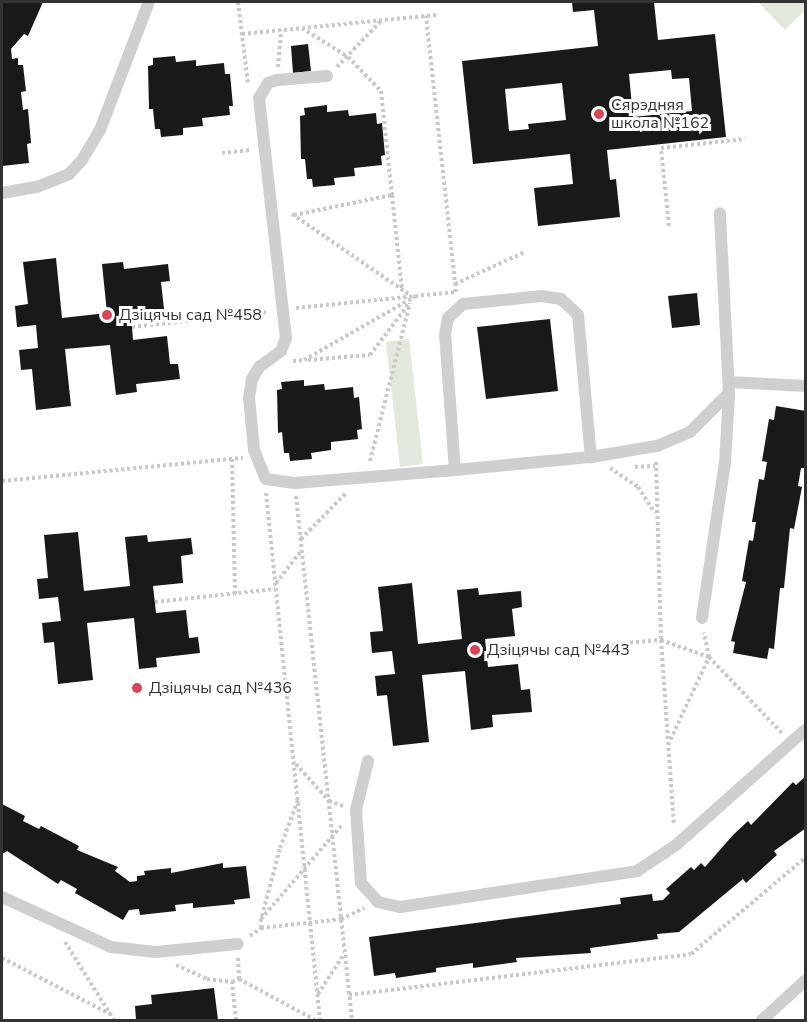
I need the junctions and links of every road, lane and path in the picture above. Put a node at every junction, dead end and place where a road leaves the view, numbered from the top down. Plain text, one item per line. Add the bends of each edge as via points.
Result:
1 (149, 2) edge
2 (436, 15) dead end
3 (426, 16) junction
4 (382, 20) junction
5 (302, 28) junction
6 (280, 30) junction
7 (242, 34) dead end
8 (348, 57) junction
9 (327, 76) joint
10 (278, 80) junction
11 (745, 140) dead end
12 (2, 193) edge
13 (392, 195) junction
14 (272, 200) junction
15 (720, 213) dead end
16 (294, 215) junction
17 (669, 226) dead end
18 (525, 252) dead end
19 (455, 284) junction
20 (402, 290) junction
21 (410, 295) junction
22 (418, 295) junction
23 (410, 302) junction
24 (282, 310) junction
25 (132, 327) dead end
26 (304, 360) junction
27 (285, 368) dead end
28 (806, 386) edge
29 (729, 387) junction
30 (657, 446) junction
31 (248, 457) dead end
32 (591, 457) junction
33 (232, 459) junction
34 (455, 470) junction
35 (356, 478) junction
36 (266, 479) junction
37 (2, 481) edge
38 (295, 483) junction
39 (655, 513) junction
40 (301, 539) junction
41 (302, 550) junction
42 (276, 583) junction
43 (275, 589) junction
44 (235, 594) junction
45 (155, 602) dead end
46 (702, 618) joint
47 (661, 640) junction
48 (487, 656) dead end
49 (709, 657) junction
50 (806, 729) edge
51 (792, 742) junction
52 (667, 746) junction
53 (368, 761) dead end
54 (295, 764) junction
55 (299, 798) junction
56 (329, 801) junction
57 (356, 810) junction
58 (332, 835) junction
59 (676, 845) junction
60 (806, 857) edge
61 (306, 866) junction
62 (2, 897) edge
63 (378, 902) junction
64 (47, 915) junction
65 (261, 919) junction
66 (341, 919) junction
67 (310, 922) junction
68 (261, 928) junction
69 (238, 944) junction
70 (156, 952) junction
71 (345, 953) junction
72 (2, 958) edge
73 (239, 979) junction
74 (806, 980) edge
75 (232, 982) junction
76 (318, 994) junction
77 (349, 995) junction
78 (111, 1014) junction
79 (114, 1020) edge
80 (236, 1020) edge
81 (315, 1020) edge
82 (320, 1020) edge
83 (352, 1020) edge
84 (762, 1020) edge

1 - 12 lane via 100,130 82,160 69,174 37,187
2 - 3 path
3 - 4 path
3 - 19 path
4 - 5 path
4 - 8 path
5 - 6 path
5 - 8 path
6 - 7 path
6 - 10 path
8 - 9 path
8 - 13 path via 381,91
9 - 10 lane
10 - 14 lane via 268,83 259,98
11 - 17 path via 661,148
13 - 16 path
13 - 20 path
14 - 16 path
14 - 24 lane
15 - 29 lane
16 - 20 path
18 - 19 path
19 - 22 path via 456,292
20 - 21 path
21 - 22 path
21 - 24 path
22 - 23 path
23 - 26 path
23 - 26 path via 370,355
23 - 35 path via 374,457
24 - 25 path
24 - 36 lane via 286,339 281,351 260,366 252,379 249,398 254,450
26 - 27 path via 293,361
28 - 29 lane
29 - 30 lane via 690,432
29 - 46 lane via 725,463
30 - 32 lane
30 - 39 path
31 - 33 path
32 - 34 lane
32 - 34 lane via 578,315 561,299 542,296 463,304 448,318 445,335
32 - 39 path via 638,487
33 - 37 path
33 - 44 path
34 - 35 lane
35 - 38 lane
35 - 40 path
36 - 38 lane
36 - 42 path
38 - 40 path
39 - 47 path
40 - 41 path
41 - 42 path
41 - 56 path
42 - 43 path
43 - 44 path
43 - 54 path
44 - 45 path
46 - 49 path
47 - 48 path
47 - 49 path
47 - 52 path
49 - 51 path
49 - 52 path
50 - 51 lane
51 - 59 lane
52 - 59 path
53 - 57 lane
54 - 55 path
54 - 56 path
55 - 61 path
55 - 65 path via 280,848
56 - 57 path
56 - 58 path
57 - 58 path
57 - 63 lane via 361,883
58 - 61 path
58 - 66 path
59 - 63 lane via 637,871 400,907
60 - 77 path via 691,954
61 - 65 path
61 - 67 path
62 - 64 lane
63 - 66 path
64 - 70 lane via 111,946
64 - 78 path
65 - 68 path
66 - 67 path
66 - 71 path
67 - 68 path
67 - 76 path
68 - 69 path
69 - 70 lane
69 - 73 path
70 - 75 path via 188,972
71 - 76 path
71 - 77 path
72 - 78 path
73 - 75 path
73 - 81 path
74 - 84 lane
75 - 80 path
76 - 82 path
77 - 83 path
78 - 79 path

